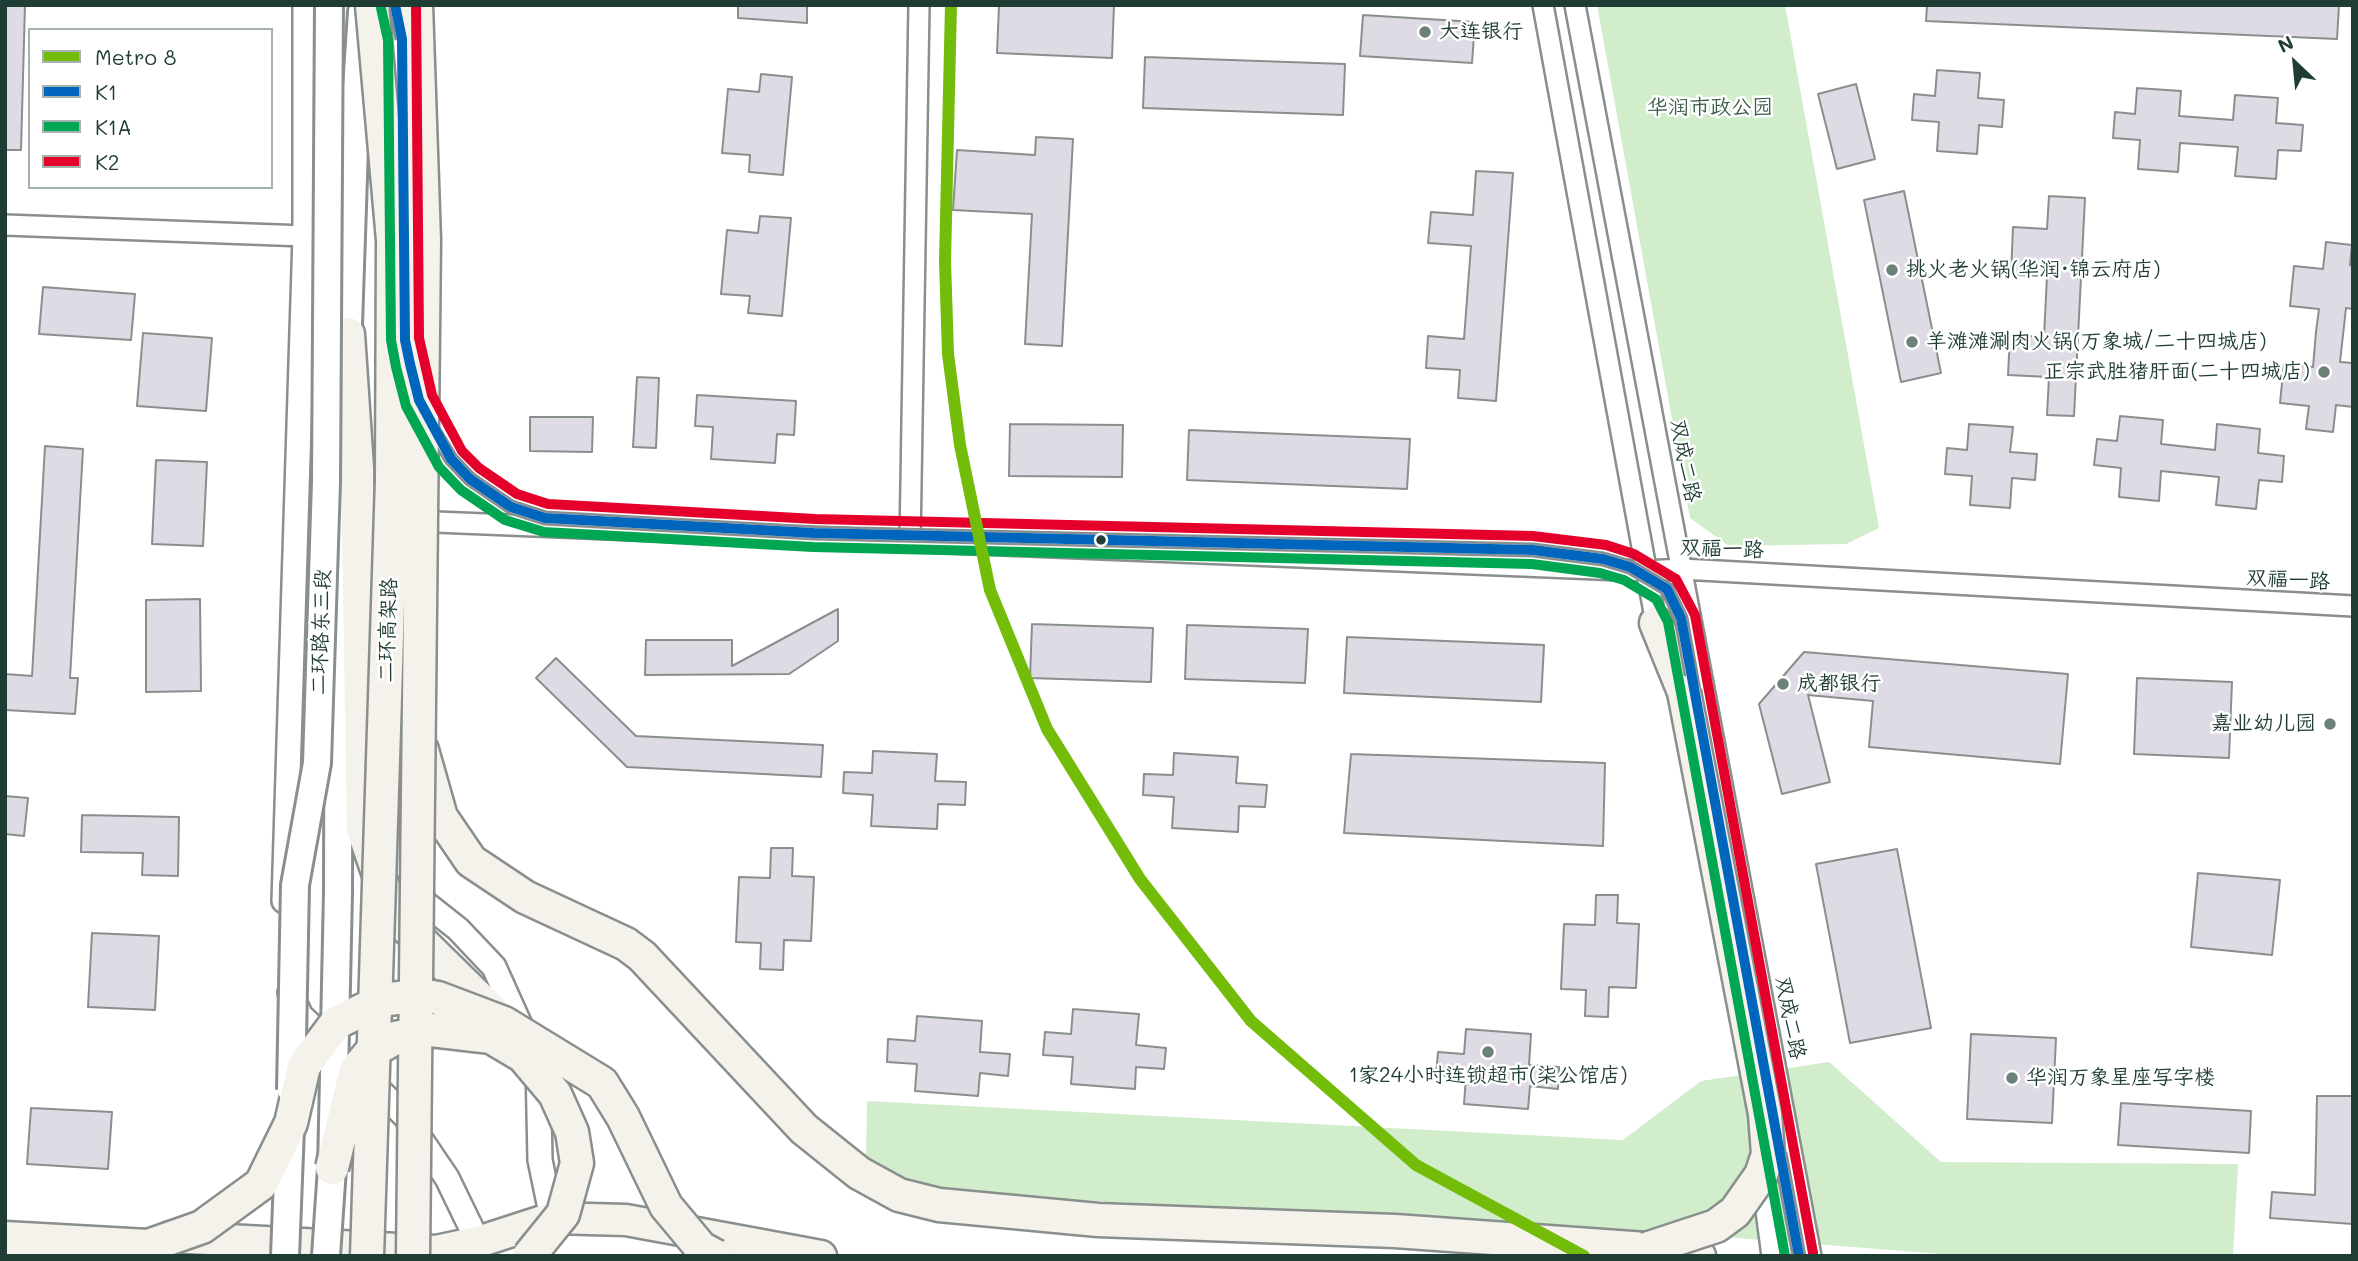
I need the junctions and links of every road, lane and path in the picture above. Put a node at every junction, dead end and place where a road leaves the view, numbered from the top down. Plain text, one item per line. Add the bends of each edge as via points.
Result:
1 (305, 5) edge
2 (329, 5) edge
3 (363, 5) edge
4 (372, 5) edge
5 (395, 5) edge
6 (401, 5) edge
7 (416, 5) edge
8 (919, 5) edge
9 (1543, 5) edge
10 (1575, 5) edge
11 (402, 39) junction
12 (5, 225) edge
13 (305, 236) junction
14 (348, 334) junction
15 (375, 520) junction
16 (910, 542) junction
17 (1682, 569) junction
18 (1646, 571) junction
19 (2353, 606) edge
20 (1656, 623) junction
21 (420, 745) junction
22 (503, 1023) junction
23 (291, 1123) junction
24 (332, 1168) junction
25 (552, 1218) junction
26 (5, 1226) edge
27 (5, 1238) edge
28 (477, 1249) edge
29 (1646, 1249) junction
30 (781, 1253) edge
31 (285, 1256) edge
32 (326, 1256) edge
33 (367, 1256) edge
34 (413, 1256) edge
35 (529, 1256) edge
36 (716, 1256) edge
37 (821, 1256) edge
38 (1699, 1256) edge
39 (1772, 1256) edge
40 (1798, 1256) edge
41 (1811, 1256) edge

1 - 13 street
2 - 23 main road, 二环路东三段, bridge via 326,482 317,763 295,885
3 - 14 main road, 二环路东三段
4 - 33 highway, 二环高架路, bridge via 393,240 392,480
5 - 11 lane, bridge
6 - 11 lane, bridge
6 - 15 street
7 - 21 highway, 二环高架路, bridge via 424,240
8 - 16 street
9 - 18 street
10 - 17 street, 双成二路
11 - 40 lane, bridge via 405,340 410,364 419,400 451,459 470,479 511,507 545,518 814,533 1533,550 1603,559 1630,567 1667,589 1681,618
12 - 13 street
13 - 28 street via 282,977 302,1016 405,1116 447,1178
14 - 22 highway, bridge via 357,468 363,829 393,913
14 - 24 main road, 二环路东三段, bridge via 339,531
15 - 16 street, 双福一路
15 - 25 street via 379,811 425,903 494,967 538,1065 540,1160
16 - 18 street, 双福一路
17 - 18 street, 双福一路
17 - 19 street, 双福一路
17 - 41 street, 双成二路
18 - 20 street
20 - 29 highway, bridge via 1684,692 1765,1114 1768,1154 1761,1175 1735,1212 1716,1226
20 - 39 street via 1768,1208
21 - 29 highway, bridge via 441,817 471,861 525,897 626,944 642,956 812,1136 859,1173 898,1195 939,1205 1098,1220 1395,1231
21 - 34 highway, 二环高架路, bridge
22 - 23 highway, bridge via 420,995 383,1000 357,1010 336,1023 304,1066
22 - 36 highway, bridge via 602,1083 624,1117 666,1206 701,1248
23 - 27 highway, bridge via 261,1184 202,1227 148,1246
23 - 31 main road, 二环路东三段, bridge
24 - 32 main road, 二环路东三段, bridge
24 - 35 highway, bridge via 356,1070 371,1052 396,1038 431,1030 491,1037 531,1065 555,1094 572,1132 577,1163 563,1214
25 - 28 main road
25 - 30 main road via 626,1220
26 - 28 main road via 120,1231 205,1241
29 - 38 highway
30 - 37 main road

